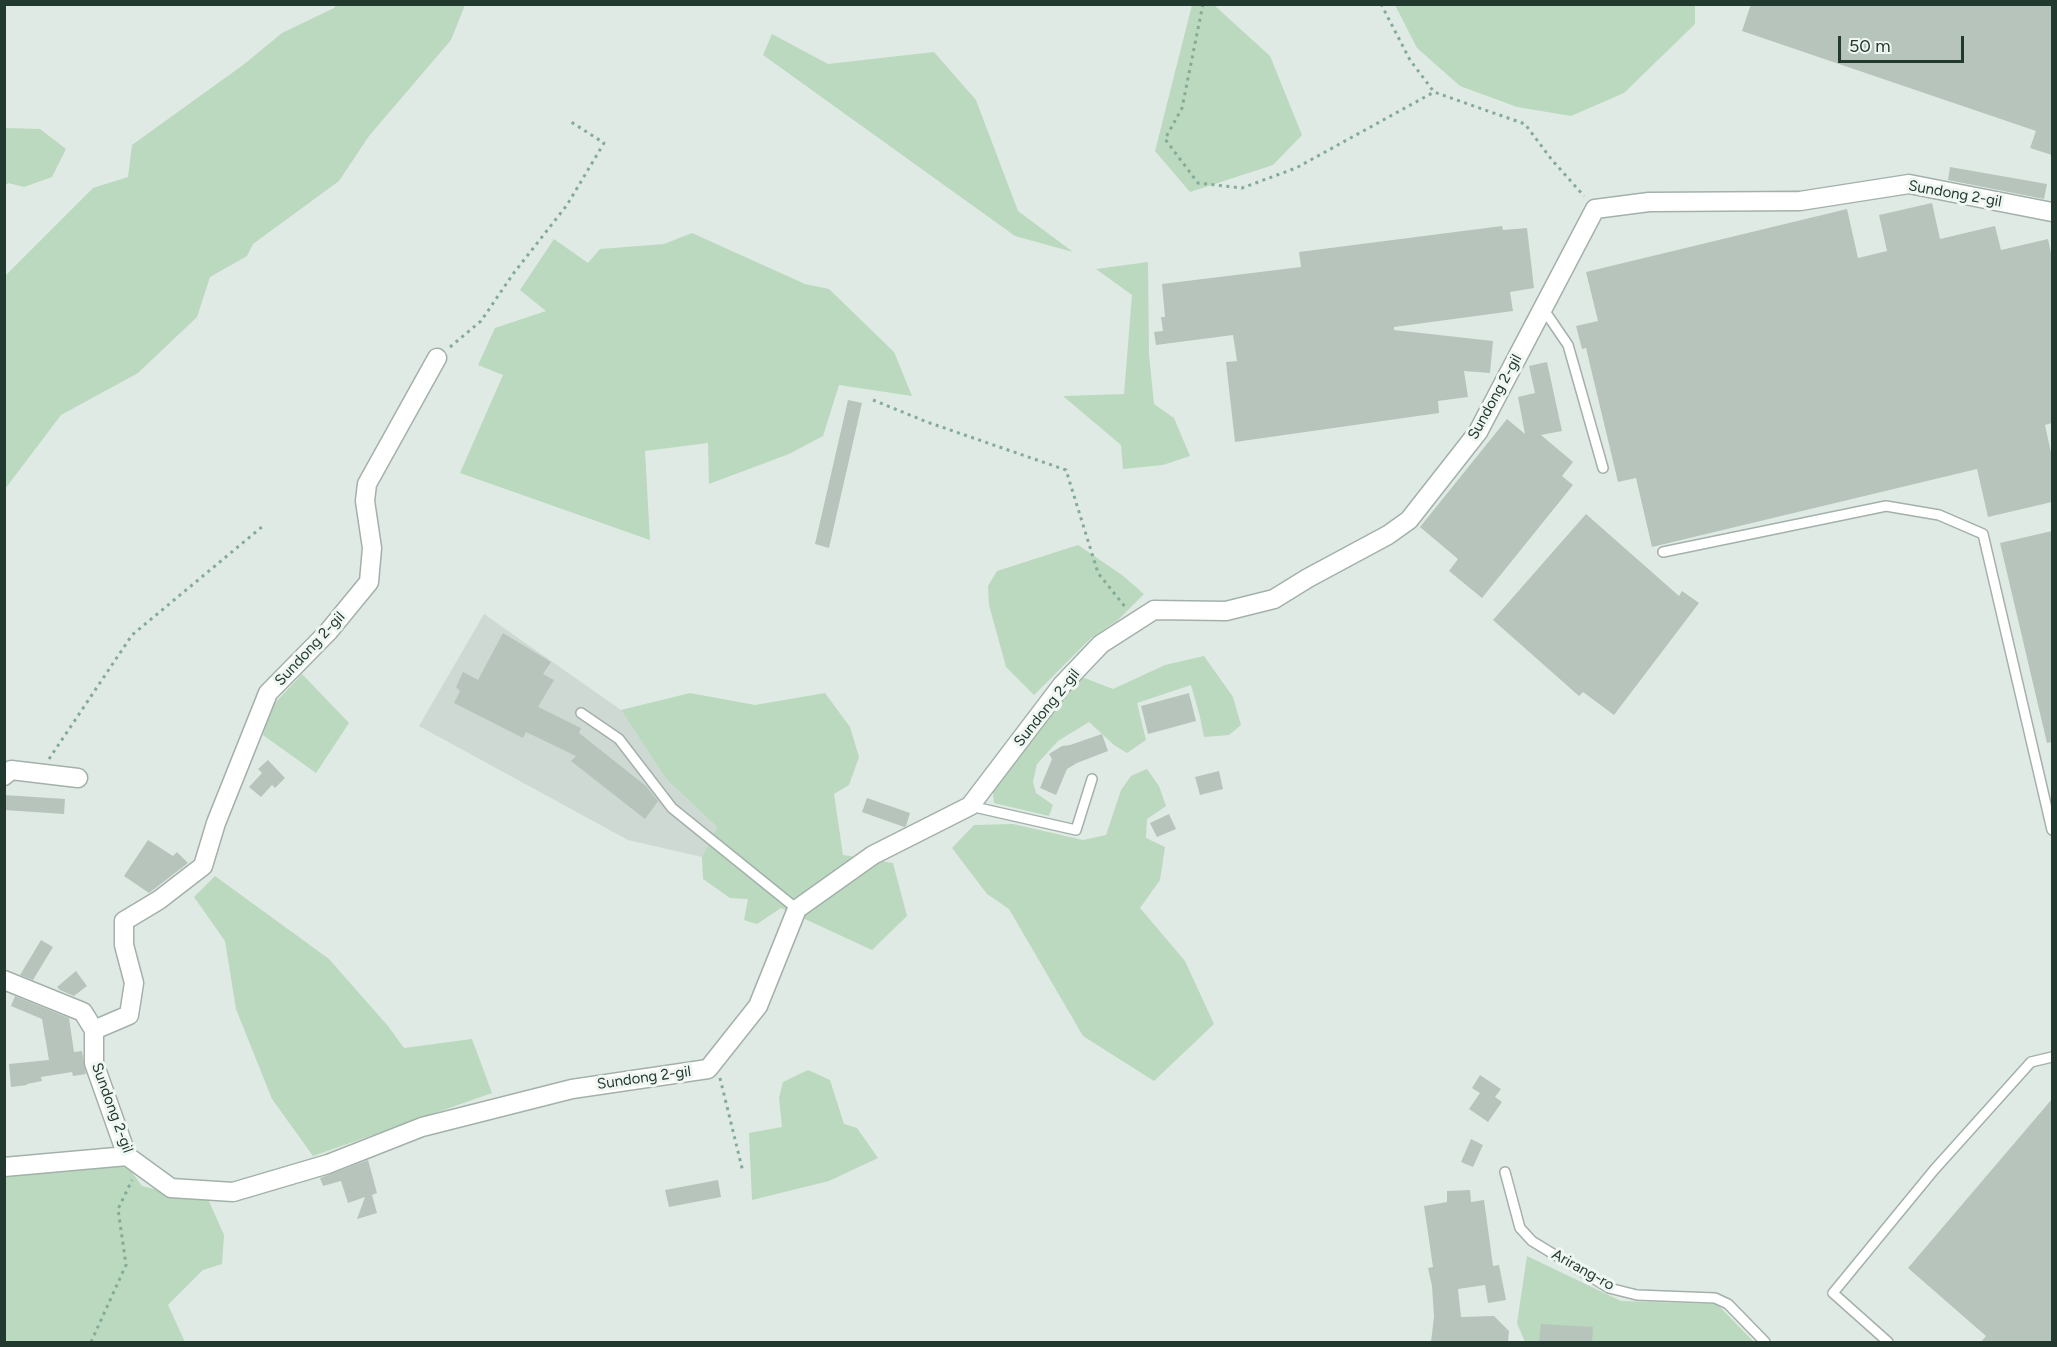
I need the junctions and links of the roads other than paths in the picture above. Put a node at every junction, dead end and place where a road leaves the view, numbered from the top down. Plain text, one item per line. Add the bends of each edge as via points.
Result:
1 (2052, 212) edge
2 (1542, 307) junction
3 (437, 358) road end
4 (1603, 468) dead end
5 (1663, 552) dead end
6 (581, 713) dead end
7 (4, 776) edge
8 (78, 777) dead end
9 (1092, 779) dead end
10 (970, 806) junction
11 (2052, 830) edge
12 (797, 909) junction
13 (4, 980) edge
14 (94, 1030) junction
15 (2052, 1057) edge
16 (133, 1160) junction
17 (4, 1167) edge
18 (1505, 1172) dead end
19 (1765, 1342) edge
20 (1888, 1342) edge

1 - 2 street, Sundong 2-gil via 1909,184 1800,201 1649,202 1595,209
2 - 4 lane via 1568,345
2 - 10 street, Sundong 2-gil via 1478,432 1408,520 1274,599 1226,611 1154,610 1101,644 1062,685
3 - 14 street, Sundong 2-gil via 367,484 365,501 372,548 369,582 328,632 268,693 203,866 124,921 124,945 134,983 129,1015
5 - 11 lane via 1886,506 1939,515 1983,534
6 - 12 lane via 619,739 672,808
7 - 8 street via 11,770
9 - 10 lane via 1076,830
10 - 12 street, Sundong 2-gil via 873,855
12 - 16 street, Sundong 2-gil via 758,1006 708,1069 572,1089 422,1127 328,1164 233,1192 171,1188
13 - 14 street via 82,1012
14 - 16 street, Sundong 2-gil via 94,1063
15 - 20 lane via 2031,1062 1934,1170 1833,1293
16 - 17 street
18 - 19 lane, Arirang-ro via 1520,1227 1532,1241 1609,1288 1638,1295 1715,1298 1728,1304

